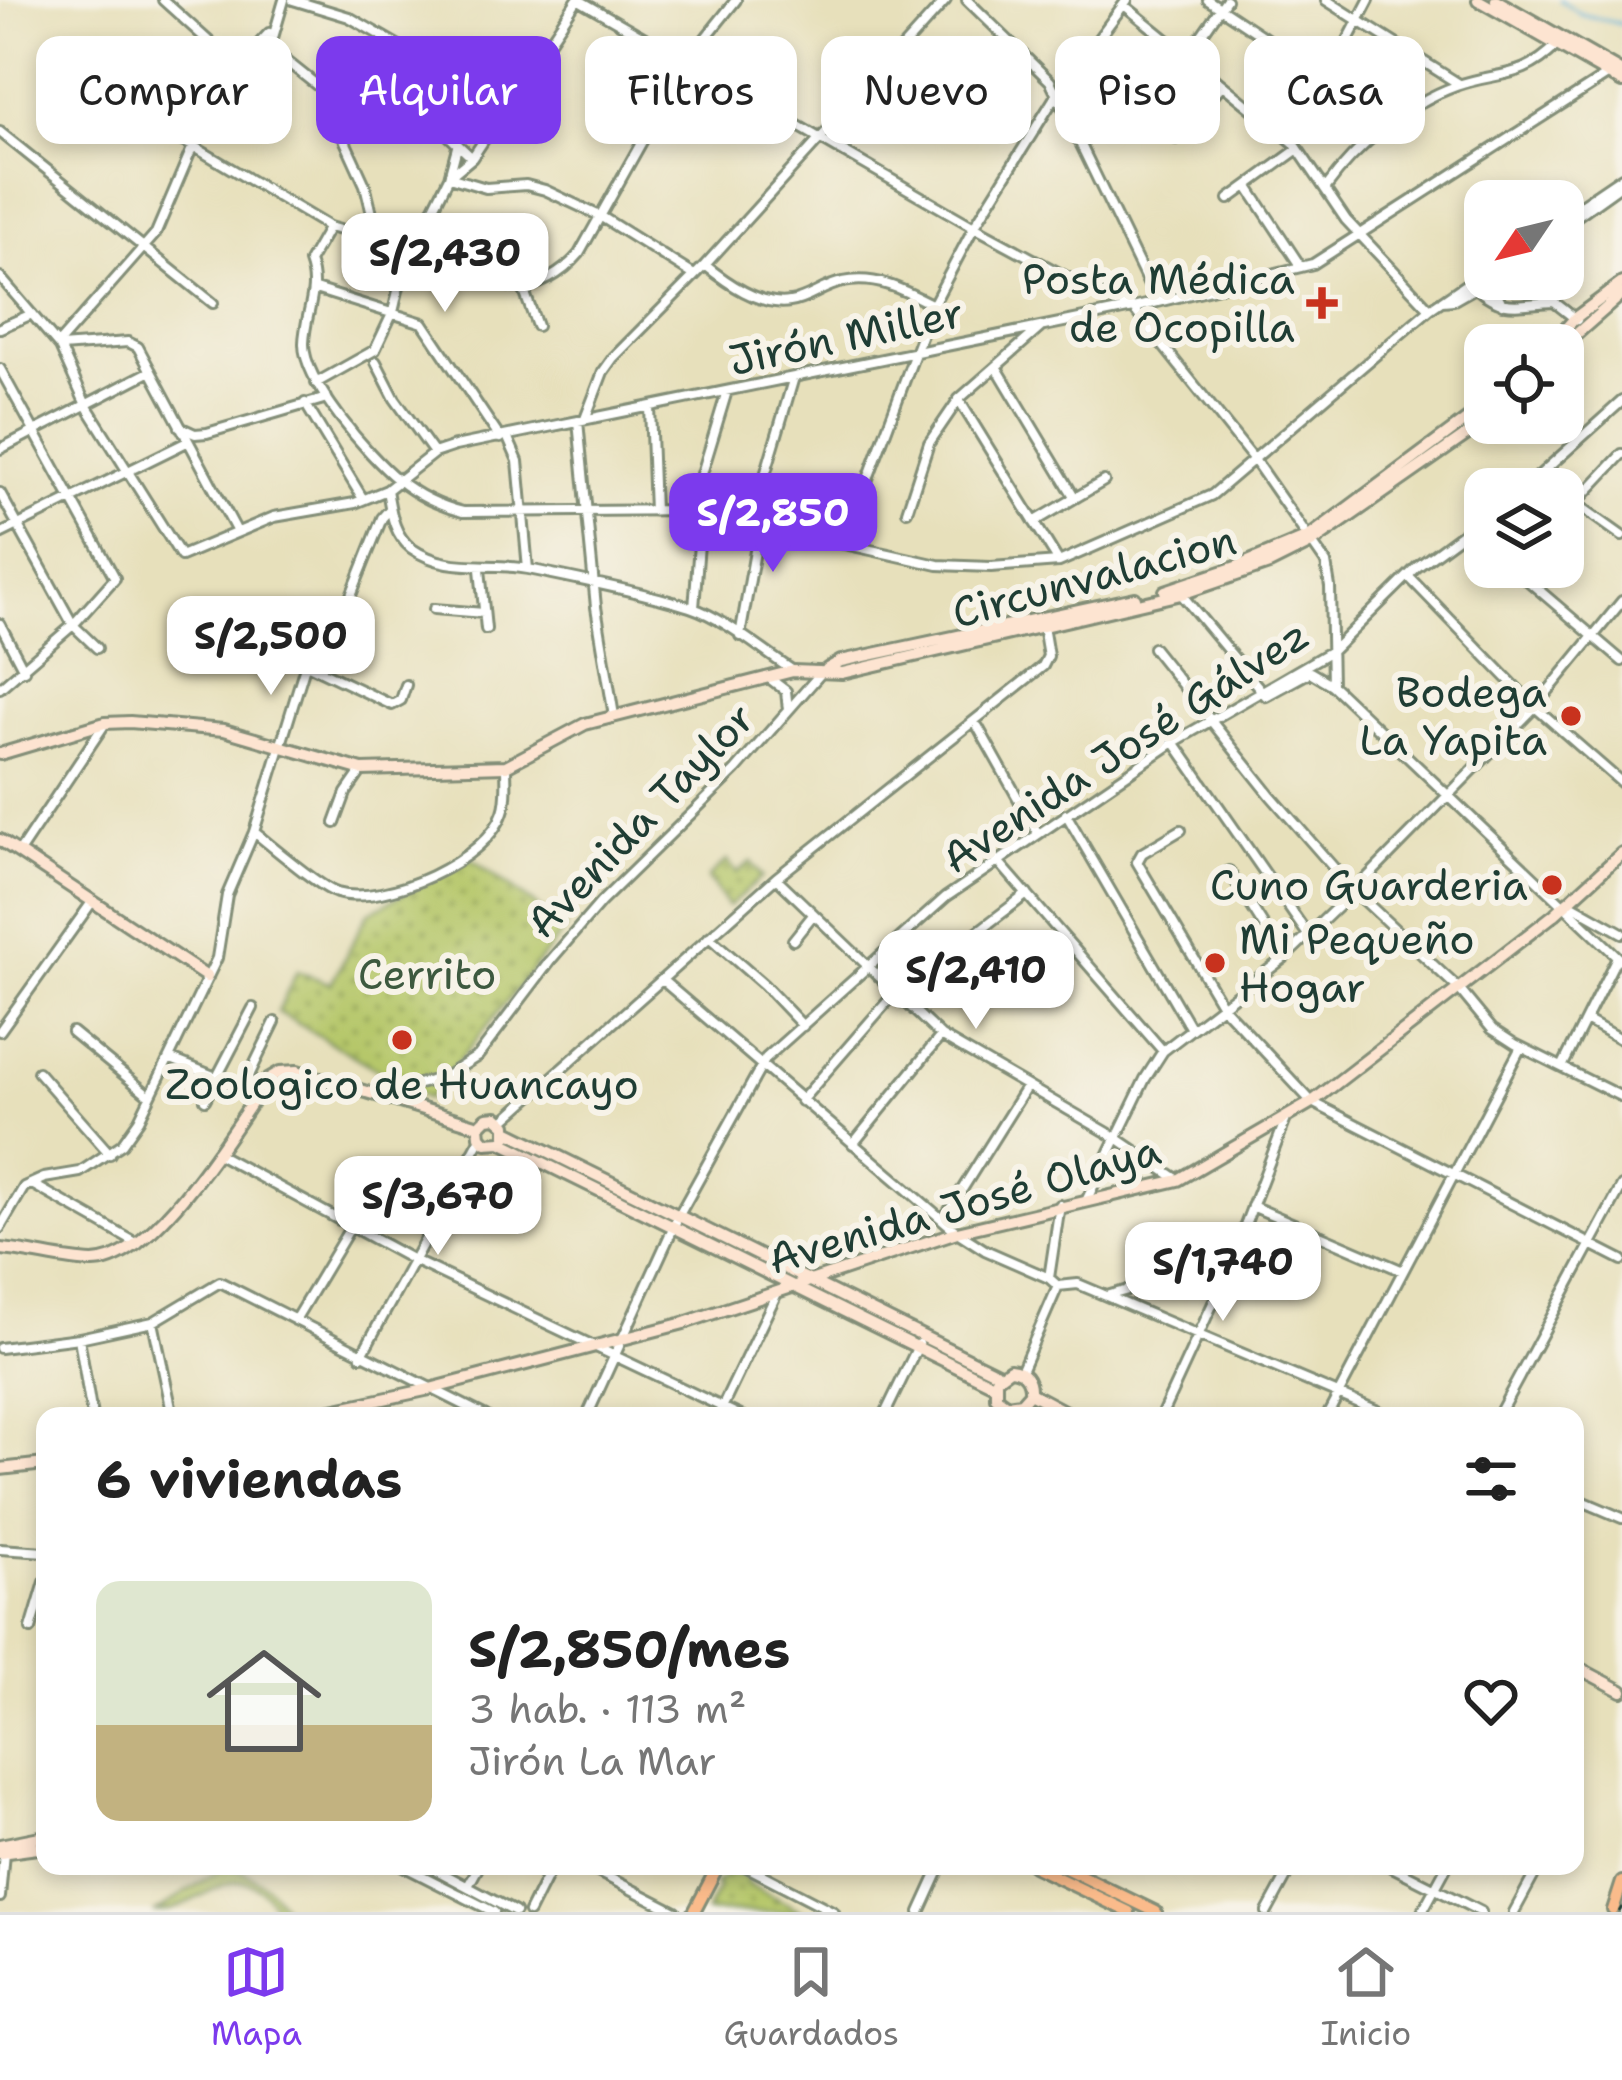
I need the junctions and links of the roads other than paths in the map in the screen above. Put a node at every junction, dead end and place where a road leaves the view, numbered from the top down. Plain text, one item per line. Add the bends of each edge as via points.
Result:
1 (163, 0) edge
2 (288, 0) edge
3 (578, 0) edge
4 (736, 0) edge
5 (946, 0) edge
6 (967, 0) edge
7 (1208, 0) edge
8 (1326, 0) edge
9 (1369, 0) edge
10 (1478, 0) edge
11 (1496, 0) edge
12 (1125, 3) edge
13 (1224, 4) edge
14 (1358, 20) junction
15 (274, 28) junction
16 (203, 36) edge
17 (267, 36) edge
18 (272, 36) edge
19 (383, 36) edge
20 (554, 36) edge
21 (642, 36) edge
22 (707, 36) edge
23 (914, 36) edge
24 (1101, 36) edge
25 (1164, 36) edge
26 (1201, 36) edge
27 (1268, 36) edge
28 (1350, 36) edge
29 (1558, 44) junction
30 (292, 66) edge
31 (1615, 71) edge
32 (1622, 82) edge
33 (1460, 84) junction
34 (316, 85) edge
35 (1222, 85) joint
36 (1220, 87) edge
37 (1055, 98) joint
38 (797, 125) edge
39 (0, 132) edge
40 (821, 139) joint
41 (189, 144) edge
42 (346, 144) edge
43 (455, 144) edge
44 (481, 144) edge
45 (640, 144) edge
46 (830, 144) edge
47 (1078, 144) edge
48 (193, 146) junction
49 (1296, 146) junction
50 (458, 147) junction
51 (472, 158) junction
52 (449, 177) junction
53 (1622, 180) edge
54 (1248, 187) junction
55 (1325, 189) junction
56 (1229, 199) dead end
57 (1584, 206) edge
58 (600, 216) junction
59 (329, 227) junction
60 (974, 227) junction
61 (377, 234) junction
62 (1362, 236) junction
63 (409, 244) junction
64 (142, 250) junction
65 (705, 265) junction
66 (1301, 267) junction
67 (694, 275) junction
68 (0, 277) edge
69 (1622, 283) edge
70 (1464, 286) edge
71 (523, 288) junction
72 (315, 289) junction
73 (1464, 294) edge
74 (1622, 294) edge
75 (1490, 300) edge
76 (1500, 300) edge
77 (1157, 302) junction
78 (1441, 302) junction
79 (213, 303) dead end
80 (933, 304) junction
81 (1502, 304) junction
82 (1132, 308) junction
83 (1430, 308) junction
84 (393, 312) junction
85 (32, 314) junction
86 (1579, 322) junction
87 (1576, 324) edge
88 (537, 326) dead end
89 (1041, 326) junction
90 (0, 328) edge
91 (59, 345) junction
92 (912, 353) junction
93 (376, 362) dead end
94 (997, 368) junction
95 (0, 369) edge
96 (151, 371) junction
97 (794, 377) junction
98 (316, 383) junction
99 (727, 391) junction
100 (327, 398) junction
101 (959, 399) junction
102 (1622, 401) edge
103 (305, 403) junction
104 (86, 404) junction
105 (650, 406) junction
106 (581, 421) junction
107 (1464, 422) edge
108 (179, 427) junction
109 (37, 431) junction
110 (1464, 436) edge
111 (503, 437) junction
112 (187, 442) junction
113 (0, 449) edge
114 (434, 453) junction
115 (1622, 454) edge
116 (1255, 461) junction
117 (1547, 468) edge
118 (129, 472) junction
119 (399, 481) junction
120 (1104, 482) dead end
121 (387, 490) junction
122 (0, 493) edge
123 (1584, 494) edge
124 (74, 498) junction
125 (1075, 498) junction
126 (363, 500) junction
127 (1584, 509) edge
128 (388, 510) junction
129 (692, 510) junction
130 (654, 511) junction
131 (907, 511) dead end
132 (588, 512) junction
133 (524, 514) junction
134 (753, 516) junction
135 (1034, 522) junction
136 (18, 525) junction
137 (236, 530) junction
138 (1464, 533) edge
139 (0, 534) edge
140 (1622, 536) edge
141 (1311, 539) junction
142 (699, 544) dead end
143 (844, 544) junction
144 (1059, 562) junction
145 (480, 569) junction
146 (528, 569) junction
147 (1407, 576) junction
148 (593, 586) junction
149 (1536, 588) edge
150 (1181, 594) junction
151 (1622, 601) edge
152 (694, 608) junction
153 (434, 609) dead end
154 (484, 613) junction
155 (1042, 623) junction
156 (0, 624) edge
157 (73, 625) junction
158 (486, 629) dead end
159 (740, 636) junction
160 (1594, 638) junction
161 (97, 647) dead end
162 (1153, 648) dead end
163 (275, 649) dead end
164 (1333, 650) junction
165 (1622, 661) edge
166 (306, 663) junction
167 (24, 670) junction
168 (321, 670) junction
169 (824, 670) junction
170 (794, 671) junction
171 (769, 678) junction
172 (406, 685) dead end
173 (1332, 685) junction
174 (0, 688) edge
175 (1261, 691) junction
176 (1535, 707) junction
177 (788, 712) junction
178 (614, 716) junction
179 (1212, 719) junction
180 (105, 723) junction
181 (978, 727) dead end
182 (1174, 742) junction
183 (278, 747) junction
184 (0, 754) edge
185 (506, 766) junction
186 (362, 770) junction
187 (1622, 783) edge
188 (1449, 797) junction
189 (1066, 814) junction
190 (335, 823) dead end
191 (1180, 830) dead end
192 (254, 832) junction
193 (1037, 832) junction
194 (0, 840) edge
195 (18, 853) junction
196 (1622, 853) edge
197 (997, 860) junction
198 (1229, 871) dead end
199 (776, 878) junction
200 (1354, 891) junction
201 (1027, 894) junction
202 (92, 902) junction
203 (1565, 905) junction
204 (813, 915) junction
205 (1622, 933) edge
206 (1308, 935) junction
207 (709, 938) junction
208 (793, 940) dead end
209 (1284, 958) junction
210 (1620, 959) edge
211 (867, 965) junction
212 (207, 977) junction
213 (662, 980) junction
214 (1459, 989) junction
215 (894, 994) junction
216 (903, 1003) junction
217 (1223, 1007) junction
218 (253, 1008) dead end
219 (1586, 1020) junction
220 (275, 1022) dead end
221 (803, 1026) junction
222 (1191, 1029) junction
223 (0, 1030) edge
224 (73, 1032) dead end
225 (941, 1036) junction
226 (1622, 1040) edge
227 (1521, 1047) junction
228 (1163, 1051) junction
229 (169, 1058) junction
230 (759, 1066) junction
231 (1562, 1067) junction
232 (38, 1072) dead end
233 (217, 1077) junction
234 (1027, 1086) junction
235 (150, 1096) junction
236 (1622, 1097) edge
237 (206, 1100) dead end
238 (396, 1100) junction
239 (801, 1101) junction
240 (1312, 1102) junction
241 (1286, 1117) junction
242 (504, 1131) junction
243 (480, 1132) junction
244 (1115, 1137) junction
245 (853, 1144) junction
246 (215, 1153) junction
247 (110, 1154) junction
248 (1454, 1175) junction
249 (1178, 1180) junction
250 (32, 1184) junction
251 (1622, 1186) edge
252 (1087, 1199) junction
253 (1060, 1205) junction
254 (1252, 1206) junction
255 (943, 1220) junction
256 (677, 1221) junction
257 (0, 1228) edge
258 (350, 1228) junction
259 (957, 1232) junction
260 (140, 1244) junction
261 (1591, 1244) junction
262 (4, 1247) edge
263 (413, 1260) junction
264 (1622, 1260) edge
265 (1403, 1271) junction
266 (1225, 1277) junction
267 (1049, 1278) junction
268 (799, 1283) junction
269 (1058, 1286) junction
270 (779, 1290) junction
271 (1107, 1297) junction
272 (296, 1320) junction
273 (153, 1322) junction
274 (1198, 1336) junction
275 (79, 1338) junction
276 (623, 1339) junction
277 (920, 1342) junction
278 (595, 1346) junction
279 (0, 1348) edge
280 (362, 1356) junction
281 (615, 1356) junction
282 (1021, 1371) junction
283 (996, 1380) junction
284 (430, 1389) junction
285 (1033, 1395) junction
286 (1338, 1395) junction
287 (90, 1407) edge
288 (170, 1407) edge
289 (365, 1407) edge
290 (462, 1407) edge
291 (591, 1407) edge
292 (711, 1407) edge
293 (722, 1407) edge
294 (888, 1407) edge
295 (1002, 1407) edge
296 (1012, 1407) edge
297 (1056, 1407) edge
298 (1165, 1407) edge
299 (1332, 1407) edge
300 (1368, 1407) edge
301 (1503, 1407) edge
302 (36, 1464) edge
303 (0, 1469) edge
304 (1584, 1502) edge
305 (1622, 1518) edge
306 (0, 1549) edge
307 (36, 1551) edge
308 (36, 1612) edge
309 (31, 1629) dead end
310 (1584, 1671) edge
311 (1622, 1691) edge
312 (36, 1839) edge
313 (36, 1847) edge
314 (2, 1849) edge
315 (422, 1875) edge
316 (446, 1875) edge
317 (474, 1875) edge
318 (548, 1875) edge
319 (604, 1875) edge
320 (713, 1875) edge
321 (762, 1875) edge
322 (937, 1875) edge
323 (1057, 1875) edge
324 (1075, 1875) edge
325 (1287, 1875) edge
326 (1407, 1875) edge
327 (1442, 1875) edge
328 (1534, 1875) edge
329 (1622, 1882) edge
330 (468, 1886) junction
331 (1434, 1889) junction
332 (1099, 1891) junction
333 (1622, 1895) edge
334 (0, 1897) edge
335 (1612, 1911) edge
336 (494, 1912) edge
337 (515, 1912) edge
338 (529, 1912) edge
339 (676, 1912) edge
340 (694, 1912) edge
341 (834, 1912) edge
342 (920, 1912) edge
343 (1089, 1912) edge
344 (1129, 1912) edge
345 (1156, 1912) edge
346 (1267, 1912) edge
347 (1422, 1912) edge
348 (1481, 1912) edge
349 (1514, 1912) edge

1 - 16 street
2 - 15 street
2 - 19 street via 349,16
3 - 20 street
3 - 21 street
4 - 22 street
5 - 23 street
6 - 37 street via 1050,82
7 - 13 street
8 - 14 street
9 - 14 street
10 - 29 street
11 - 31 street
12 - 24 street
12 - 25 street
13 - 26 street
13 - 27 street
14 - 28 street
14 - 33 street
15 - 17 street
15 - 18 street
29 - 31 street
29 - 33 street via 1513,75
30 - 34 street
31 - 32 street
31 - 62 street, Jirón Miller
33 - 55 street via 1391,124
35 - 36 street
35 - 49 street
37 - 60 street
38 - 40 street
39 - 64 street
40 - 65 street
41 - 48 street
42 - 61 street
43 - 50 street
44 - 51 street
45 - 58 street
46 - 60 street
47 - 77 street
48 - 59 street
48 - 64 street
49 - 54 street
49 - 55 street
50 - 51 street
50 - 52 street
51 - 52 street
52 - 58 street via 486,188 526,185
52 - 63 street
53 - 57 street
54 - 56 street
54 - 66 street
55 - 62 street
58 - 67 street
58 - 71 street via 557,274
59 - 61 street
59 - 72 street via 309,262
60 - 80 street
60 - 82 street
61 - 63 street
62 - 66 street, Jirón Miller
62 - 83 street
63 - 71 street
63 - 84 street
64 - 79 street
64 - 91 street
65 - 67 street
65 - 80 street via 734,287 778,302 870,281
66 - 77 street, Jirón Miller
67 - 106 street via 613,358
68 - 85 street
69 - 86 street
70 - 78 street
71 - 88 street
72 - 84 street
72 - 98 street via 304,343
73 - 78 street
74 - 86 street
75 - 81 street
76 - 81 street
77 - 82 street, Jirón Miller
78 - 83 street
80 - 92 street
81 - 86 street via 1555,302
82 - 89 street, Jirón Miller
82 - 116 street
83 - 116 street
84 - 98 street via 375,350
84 - 111 street via 434,335
85 - 90 street
85 - 91 street
86 - 87 street
89 - 92 street, Jirón Miller
89 - 94 street
91 - 96 street via 133,344
91 - 104 street
92 - 97 street, Jirón Miller
92 - 143 street
93 - 114 street
94 - 101 street
94 - 125 street
95 - 109 street
96 - 104 street
96 - 108 street
97 - 99 street, Jirón Miller
97 - 134 street
98 - 100 street
99 - 105 street, Jirón Miller
99 - 129 street
100 - 103 street
100 - 119 street
101 - 131 street via 929,443
101 - 135 street
102 - 117 street
103 - 108 street via 206,433
103 - 126 street
104 - 109 street
104 - 118 street
105 - 106 street, Jirón Miller
105 - 130 street
106 - 111 street, Jirón Miller
106 - 132 street
107 - 141 street, Circunvalacion
108 - 112 street
109 - 113 street
109 - 124 street
110 - 141 street, Circunvalacion
111 - 114 street, Jirón Miller
111 - 133 street via 518,461
112 - 118 street
112 - 137 street
114 - 119 street, Jirón Miller
115 - 123 street
116 - 141 street
116 - 144 street via 1212,495
118 - 124 street
118 - 137 street, Jirón Miller via 181,556
119 - 121 street, Jirón Miller
119 - 133 street via 440,506
120 - 125 street
121 - 126 street, Jirón Miller
121 - 128 street
122 - 136 street
124 - 136 street
124 - 157 street via 115,578
125 - 135 street
126 - 137 street, Jirón Miller
127 - 140 street
128 - 145 street via 409,546
128 - 168 street
129 - 130 street
129 - 134 street
130 - 132 street
132 - 133 street
132 - 148 street
133 - 146 street
134 - 143 street
134 - 159 street via 758,534
135 - 144 street
136 - 139 street
136 - 157 street
138 - 147 street, Avenida José Gálvez
141 - 150 street, Circunvalacion via 1269,564
141 - 155 street, Circunvalacion via 1177,588
141 - 164 street via 1326,563
142 - 152 street
143 - 144 street via 938,565
145 - 146 street
145 - 154 street
146 - 148 street
147 - 164 street, Avenida José Gálvez
147 - 176 street
148 - 152 street
148 - 178 street
149 - 160 street
150 - 155 street, Circunvalacion
150 - 175 street
151 - 160 street
152 - 159 street
153 - 154 street
154 - 158 street
155 - 169 street, Circunvalacion via 842,673
155 - 199 street via 1043,666
156 - 167 street
157 - 161 street
157 - 167 street
159 - 170 street
160 - 165 street
160 - 176 street
162 - 179 street
163 - 166 street
164 - 173 street
164 - 175 street, Avenida José Gálvez
166 - 168 street
166 - 183 street
167 - 174 street
168 - 172 street via 392,705
169 - 170 street, Circunvalacion
169 - 177 street, Avenida Taylor
170 - 171 street, Circunvalacion
171 - 177 street via 786,691
171 - 178 street, Circunvalacion
173 - 175 street via 1310,672 1266,696
173 - 188 street
175 - 179 street, Avenida José Gálvez
176 - 187 street
176 - 188 street
177 - 238 street, Avenida Taylor via 601,902 478,1056 443,1078 410,1085
178 - 185 street, Circunvalacion
179 - 182 street, Avenida José Gálvez
179 - 200 street
180 - 183 street, Circunvalacion via 224,730
180 - 184 street, Circunvalacion
180 - 195 street
181 - 193 street
182 - 189 street, Avenida José Gálvez
182 - 206 street
183 - 186 street, Circunvalacion
183 - 192 street
185 - 186 street, Circunvalacion
185 - 192 street via 503,815 494,829 445,871 384,894 336,893
186 - 190 street
188 - 200 street
188 - 203 street
189 - 193 street, Avenida José Gálvez
189 - 222 street
191 - 217 street via 1137,862
192 - 212 street via 227,895
193 - 197 street, Avenida José Gálvez
194 - 195 street
195 - 202 street
196 - 203 street, Avenida José Olaya
197 - 201 street
197 - 211 street, Avenida José Gálvez
198 - 209 street
199 - 204 street
199 - 207 street
200 - 206 street
200 - 214 street
201 - 216 street
201 - 228 street
202 - 212 street
202 - 223 street
203 - 205 street
203 - 210 street
203 - 214 street, Avenida José Olaya
204 - 208 street
204 - 211 street
206 - 209 street
207 - 213 street
207 - 221 street
209 - 217 street
210 - 219 street
211 - 215 street
211 - 221 street, Avenida José Gálvez
212 - 229 street
213 - 230 street
213 - 242 street
214 - 227 street via 1492,1029
214 - 240 street, Avenida José Olaya
215 - 216 street
215 - 239 street
216 - 225 street
217 - 222 street
217 - 240 street
218 - 233 street
219 - 226 street
219 - 231 street
220 - 233 street via 243,1088
221 - 230 street, Avenida José Gálvez
222 - 228 street
224 - 235 street
225 - 234 street
225 - 245 street
227 - 231 street
227 - 248 street
228 - 244 street
229 - 233 street
229 - 235 street
230 - 239 street
230 - 256 street, Avenida José Gálvez
231 - 236 street
232 - 247 street
233 - 237 street
234 - 244 street
234 - 255 street
235 - 247 street
238 - 243 street
238 - 246 street via 280,1072
239 - 245 street
240 - 241 street, Avenida José Olaya
240 - 248 street
241 - 249 street, Avenida José Olaya
241 - 254 street
242 - 243 street via 490,1145
242 - 243 street via 489,1117
242 - 256 street
243 - 263 street
244 - 249 street
244 - 252 street
245 - 255 street
246 - 258 street
246 - 260 street
247 - 250 street via 80,1172
248 - 261 street
248 - 265 street
249 - 252 street, Avenida José Olaya
250 - 257 street
250 - 260 street
251 - 261 street
252 - 253 street, Avenida José Olaya
253 - 259 street, Avenida José Olaya
253 - 267 street
254 - 265 street
254 - 266 street
255 - 259 street
256 - 268 street
256 - 276 street, Avenida José Gálvez
258 - 263 street
258 - 272 street
259 - 267 street
259 - 268 street, Avenida José Olaya
260 - 262 street via 93,1262
261 - 264 street
261 - 301 street
263 - 278 street
263 - 280 street
265 - 286 street
266 - 271 street via 1153,1281
266 - 274 street
267 - 269 street
268 - 270 street, Avenida José Olaya
268 - 277 street
269 - 271 street
269 - 282 street
270 - 276 street, Avenida José Olaya
270 - 293 street
271 - 274 street
272 - 273 street via 216,1282
272 - 280 street
273 - 275 street
273 - 288 street
274 - 286 street
274 - 298 street
275 - 279 street
275 - 287 street
276 - 278 street, Avenida José Olaya
276 - 281 street, Avenida José Gálvez
277 - 283 street
277 - 294 street
278 - 281 street
278 - 284 street, Avenida José Olaya
280 - 284 street
281 - 291 street, Avenida José Gálvez
281 - 292 street
282 - 283 street
282 - 285 street
283 - 295 street
284 - 289 street, Avenida José Olaya
284 - 290 street
285 - 296 street
285 - 297 street
286 - 299 street
286 - 300 street
302 - 303 street
304 - 305 street
306 - 307 street
308 - 309 street
310 - 311 street
312 - 314 street
313 - 314 street
314 - 334 street
315 - 336 street
316 - 330 street
317 - 330 street
318 - 338 street
319 - 339 street
320 - 340 main road
321 - 341 street
322 - 342 street
323 - 332 main road
324 - 332 main road
325 - 346 street
326 - 331 street
327 - 331 street
328 - 349 street
329 - 335 main road
330 - 337 street
331 - 347 street
331 - 348 street
332 - 343 street
332 - 344 main road
332 - 345 main road
333 - 335 main road

